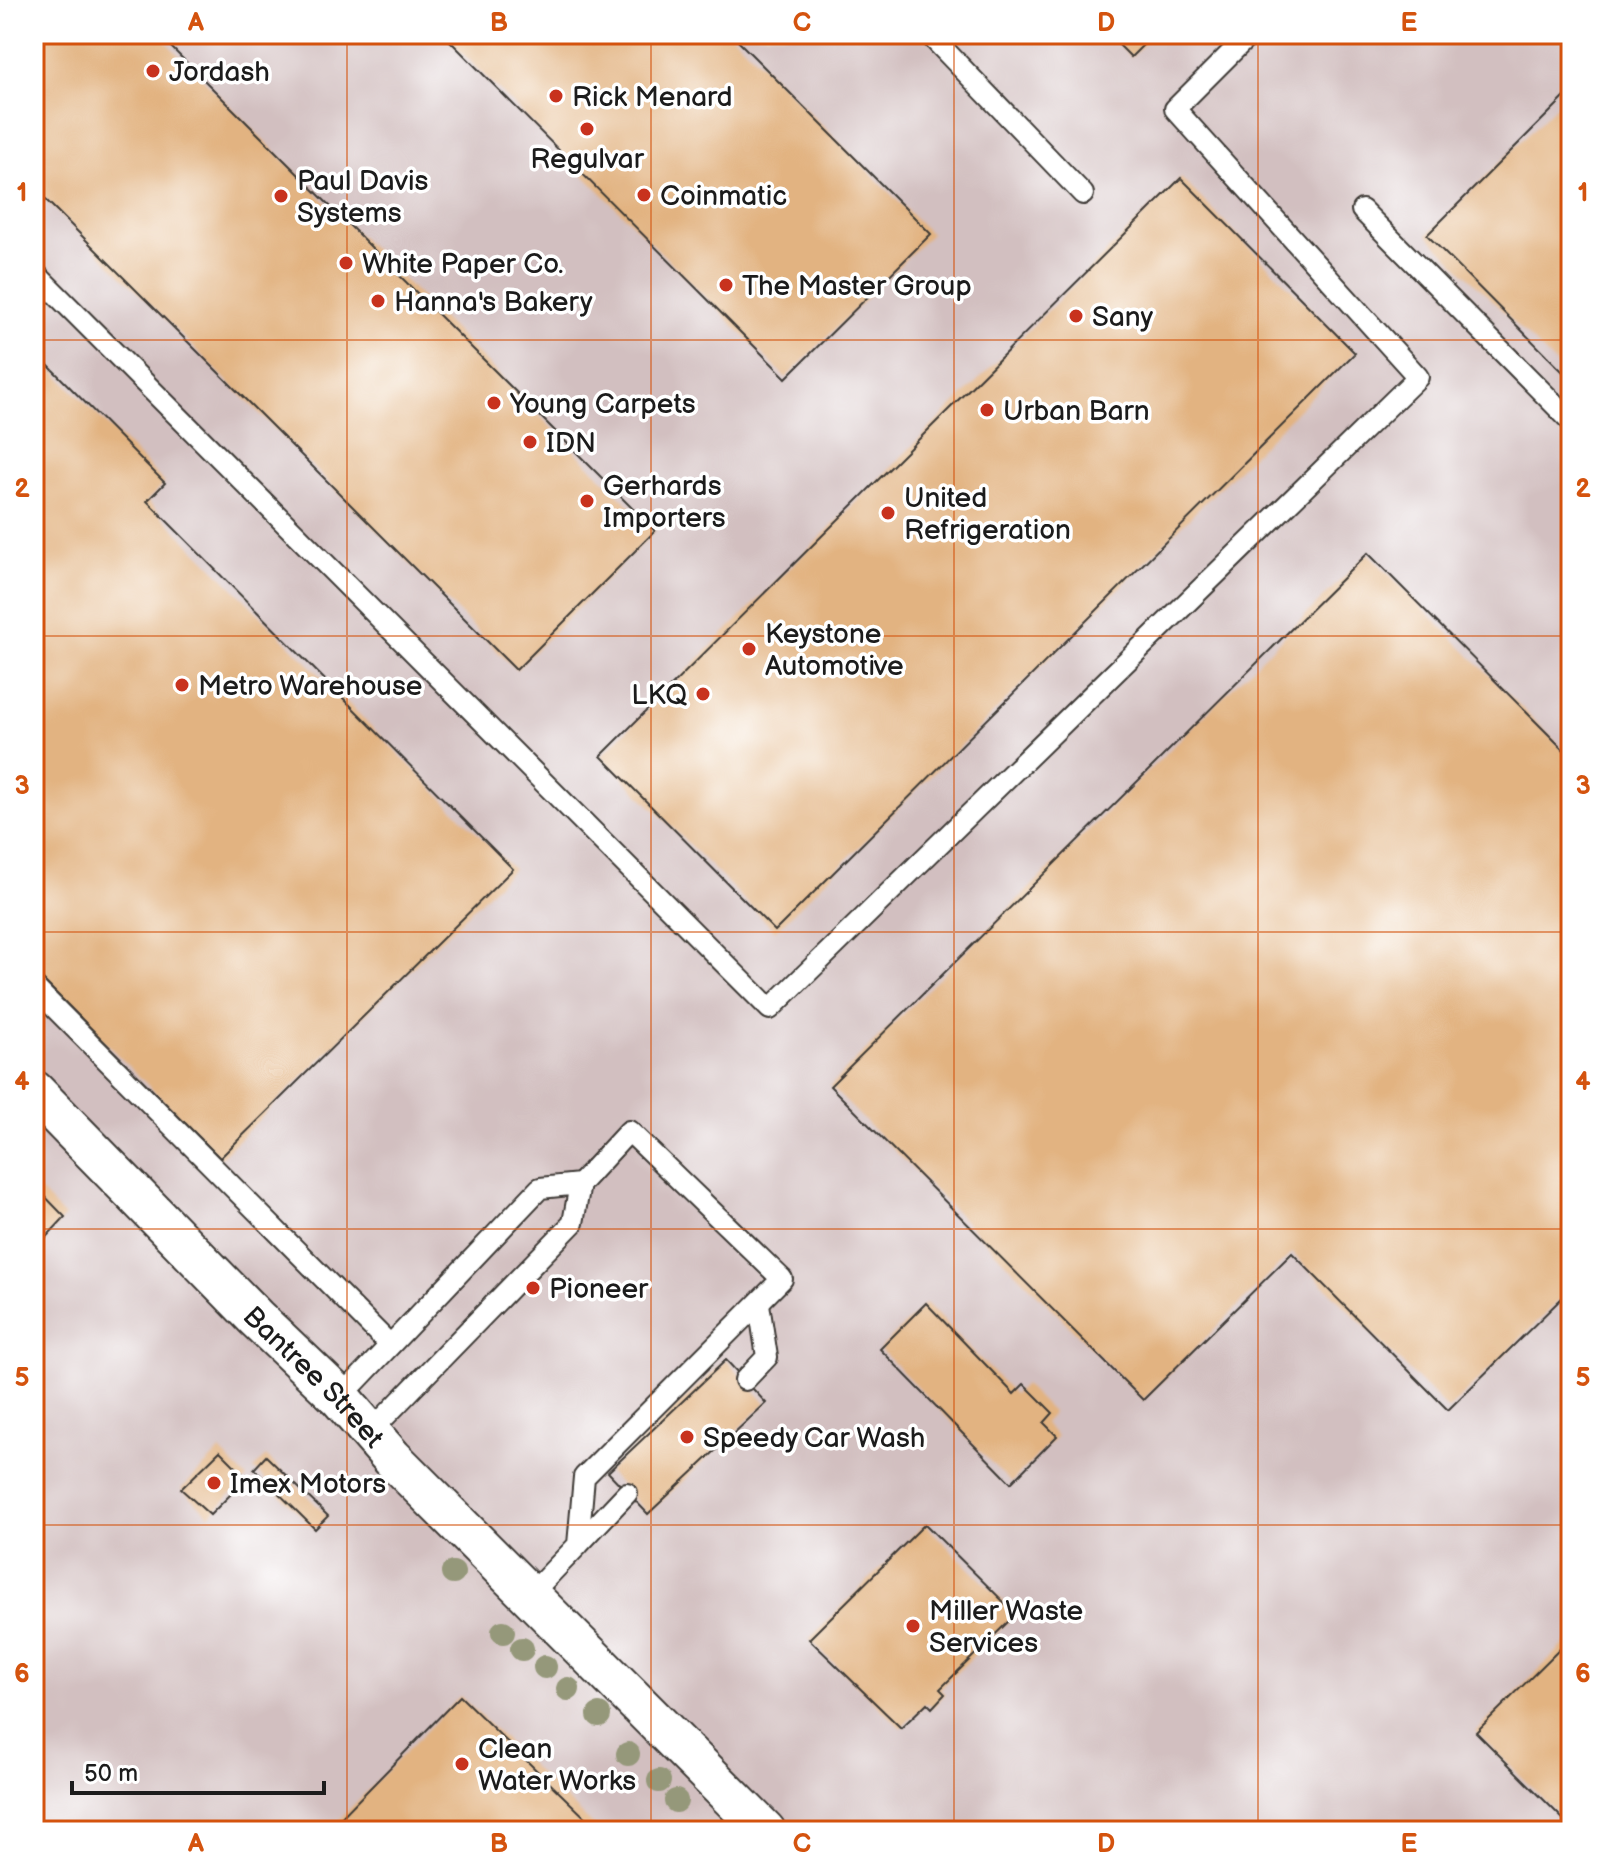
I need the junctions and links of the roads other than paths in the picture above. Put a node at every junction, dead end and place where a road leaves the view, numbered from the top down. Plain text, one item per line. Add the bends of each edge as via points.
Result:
1 (929, 34) edge
2 (1250, 34) edge
3 (1083, 194) dead end
4 (1362, 210) dead end
5 (34, 272) edge
6 (1571, 421) edge
7 (34, 987) edge
8 (34, 1091) edge
9 (580, 1184) junction
10 (759, 1304) junction
11 (390, 1345) junction
12 (745, 1380) dead end
13 (340, 1398) junction
14 (370, 1432) junction
15 (627, 1493) dead end
16 (578, 1545) junction
17 (529, 1596) junction
18 (765, 1831) edge

1 - 3 lane
2 - 5 lane via 1175,109 1418,377 770,1009
4 - 6 lane
7 - 11 lane
8 - 13 street, Bantree Street
9 - 10 lane via 629,1131 782,1279
9 - 11 lane via 540,1188
9 - 14 lane via 573,1223
10 - 12 lane via 767,1357
10 - 16 lane via 584,1477
11 - 13 lane
13 - 14 street, Bantree Street
14 - 17 street, Bantree Street
15 - 16 lane
16 - 17 lane
17 - 18 street, Bantree Street

